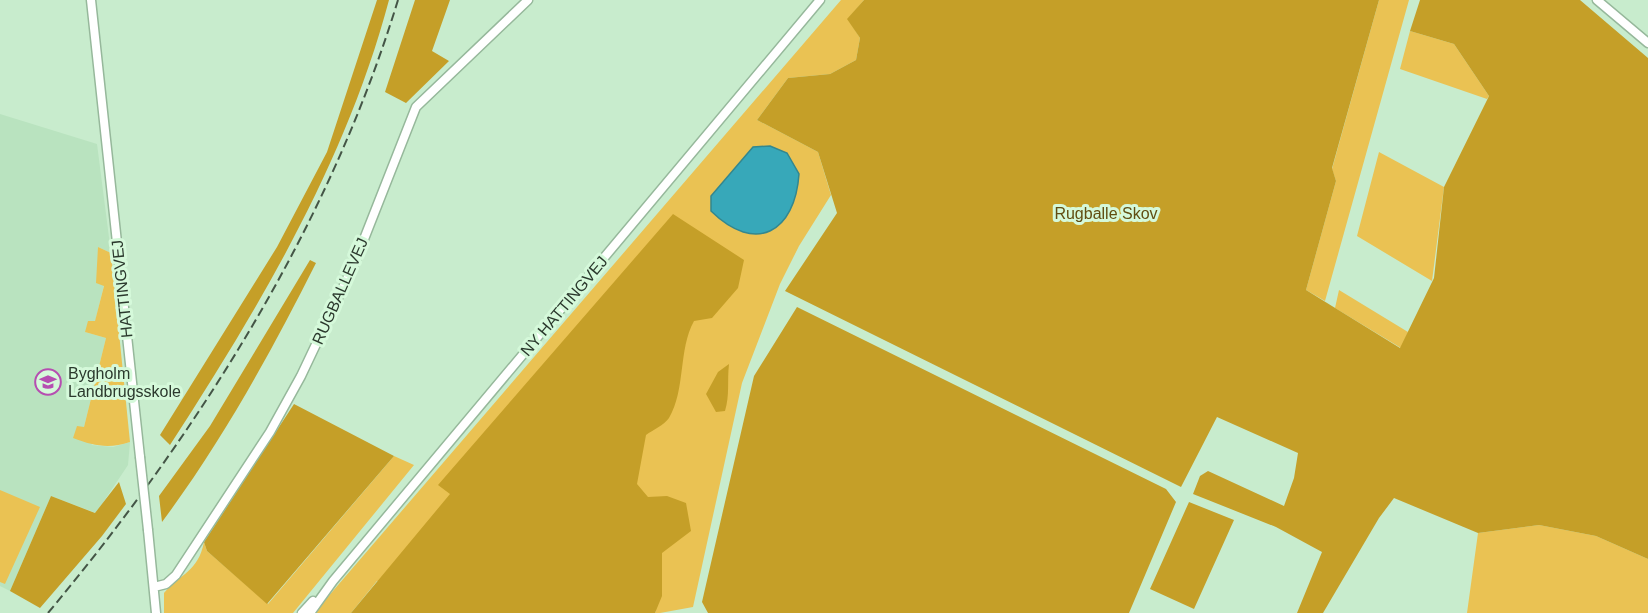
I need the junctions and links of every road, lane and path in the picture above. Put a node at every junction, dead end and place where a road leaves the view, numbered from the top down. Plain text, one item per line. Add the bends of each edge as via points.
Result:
1 (91, 0) edge
2 (528, 0) edge
3 (820, 0) edge
4 (1597, 0) edge
5 (1648, 43) edge
6 (333, 582) junction
7 (154, 587) junction
8 (156, 613) edge
9 (302, 613) edge
10 (310, 613) edge

1 - 7 street, HATTINGVEJ, bridge
2 - 7 street, RUGBALLEVEJ via 416,107 355,262 301,376 270,432 176,575 166,584
3 - 6 street, NY HATTINGVEJ
4 - 5 street
6 - 9 street
6 - 10 street, NY HATTINGVEJ
7 - 8 street, HATTINGVEJ

